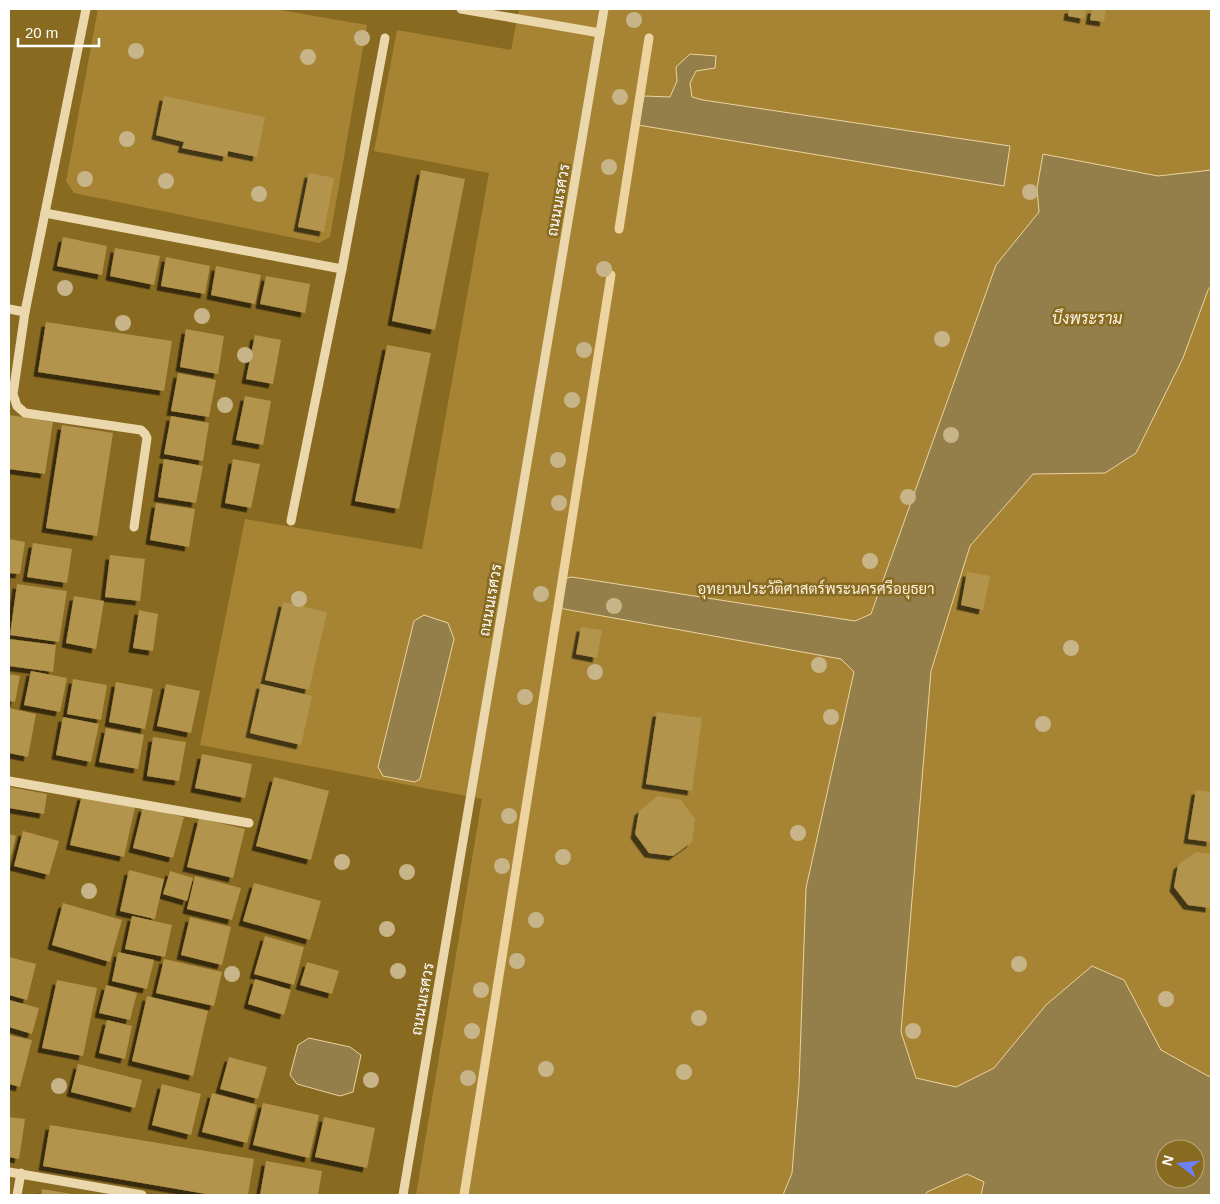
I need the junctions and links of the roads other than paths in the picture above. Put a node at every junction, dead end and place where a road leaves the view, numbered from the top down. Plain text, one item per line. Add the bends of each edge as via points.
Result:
1 (86, 9) edge
2 (461, 9) edge
3 (604, 9) edge
4 (600, 33) junction
5 (385, 38) dead end
6 (45, 213) junction
7 (342, 269) junction
8 (9, 309) edge
9 (25, 312) junction
10 (291, 521) dead end
11 (134, 527) dead end
12 (9, 781) edge
13 (249, 823) dead end
14 (9, 1172) edge
15 (21, 1174) junction
16 (17, 1195) edge
17 (142, 1195) edge
18 (403, 1195) edge

1 - 6 street
2 - 4 street
3 - 4 street, ถนนนเรศวร
4 - 18 street, ถนนนเรศวร
5 - 7 street
6 - 7 street
6 - 9 street
7 - 10 street
8 - 9 street
9 - 11 street via 13,394 16,406 26,412 141,430 145,434
12 - 13 street
14 - 15 street
15 - 16 street
15 - 17 street

